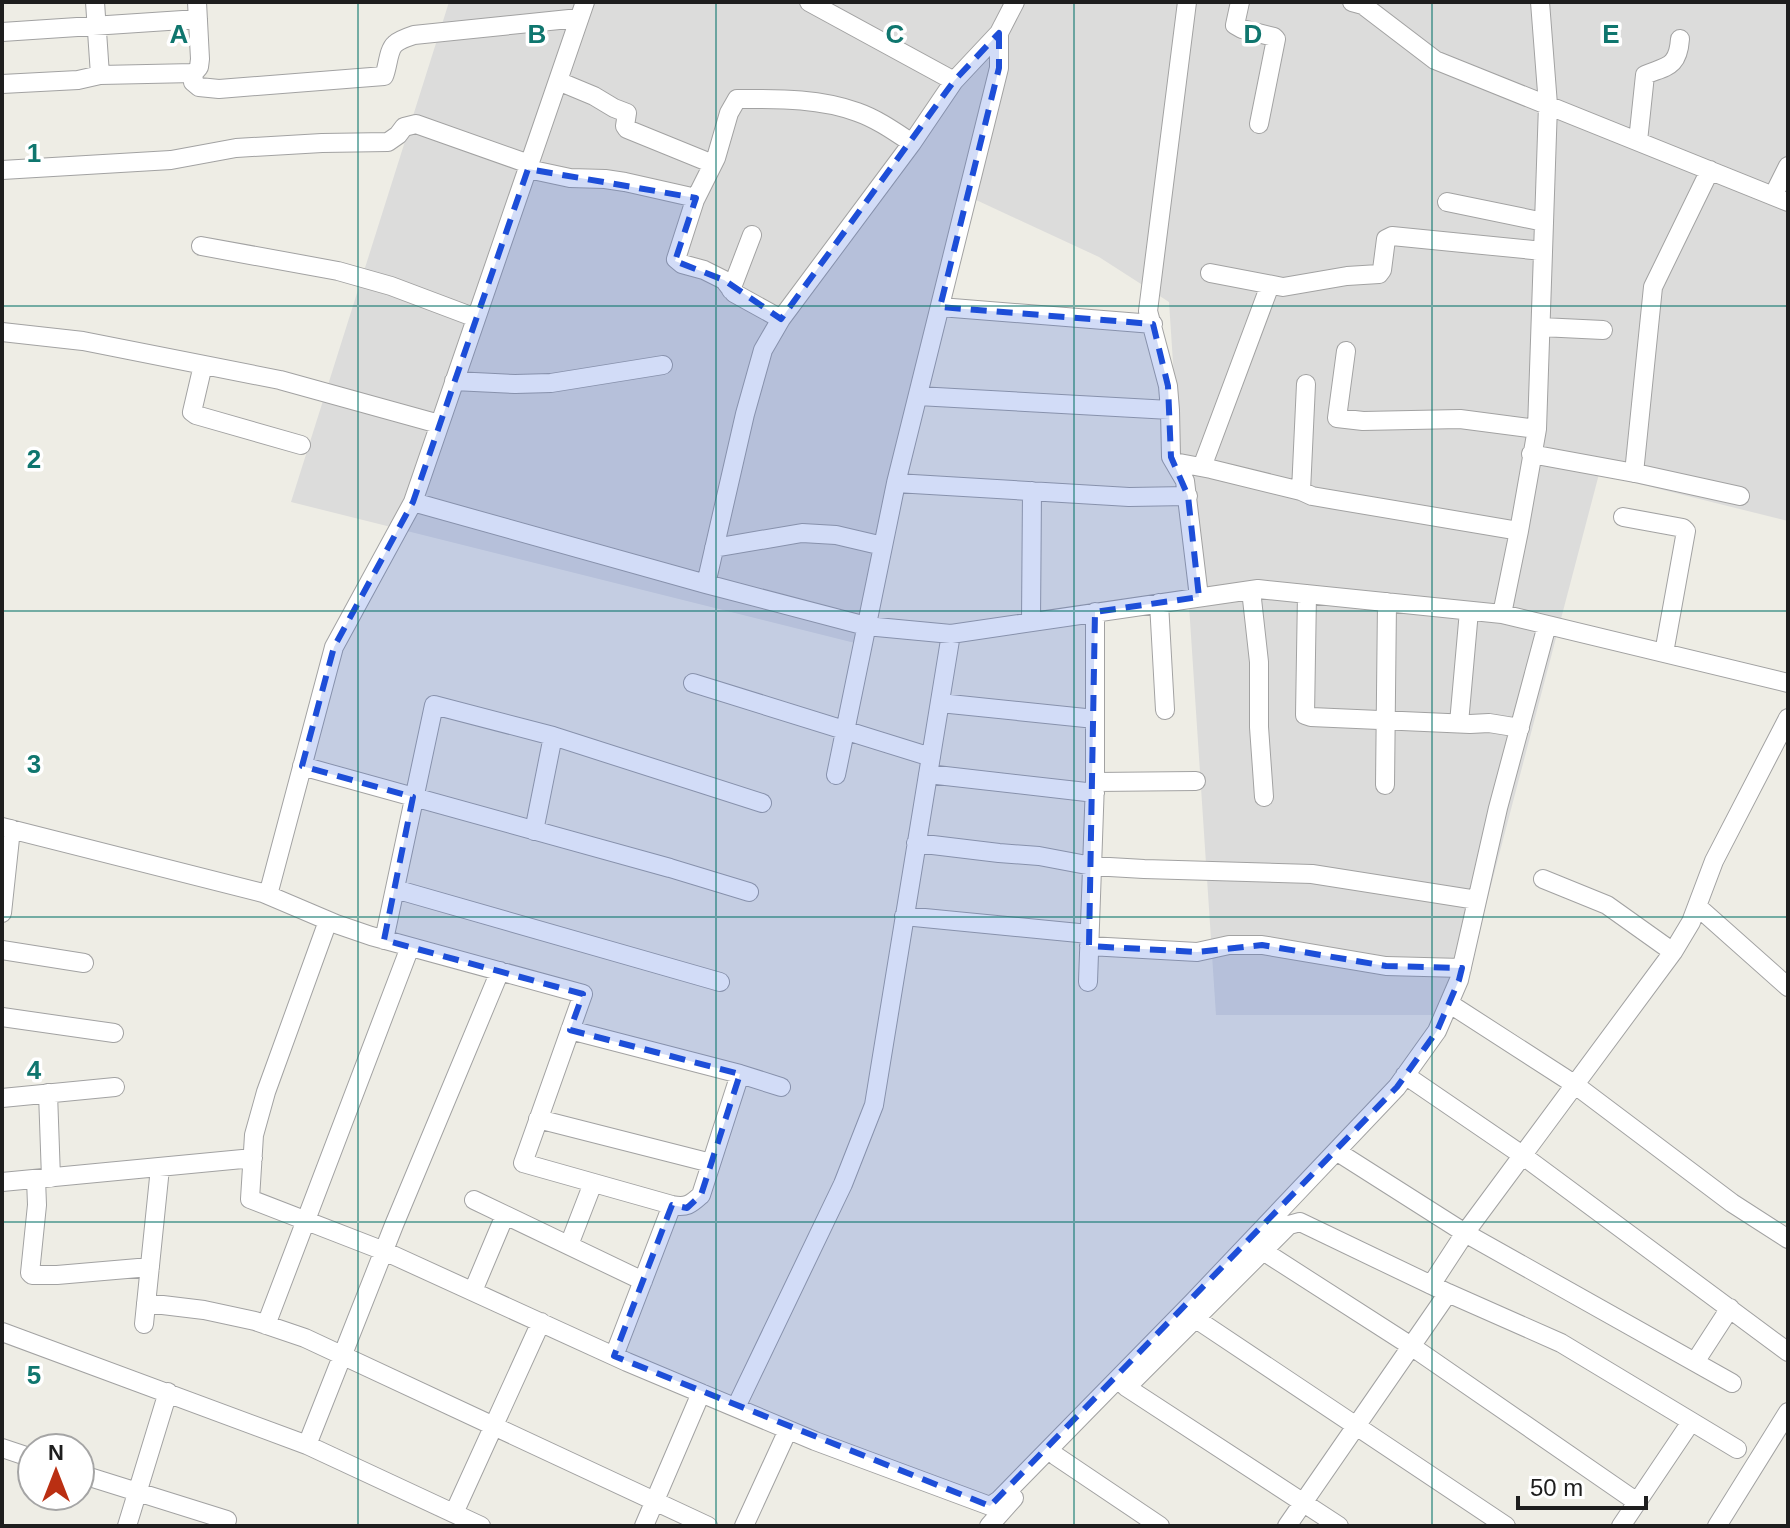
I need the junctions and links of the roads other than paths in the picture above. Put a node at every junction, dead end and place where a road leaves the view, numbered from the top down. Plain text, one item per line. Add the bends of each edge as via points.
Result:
1 (95, 2) edge
2 (809, 2) edge
3 (1015, 2) edge
4 (1187, 2) edge
5 (1240, 2) edge
6 (1352, 2) edge
7 (1540, 2) edge
8 (197, 10) edge
9 (582, 10) edge
10 (96, 24) junction
11 (2, 32) edge
12 (999, 33) junction
13 (1680, 39) dead end
14 (194, 73) junction
15 (100, 75) junction
16 (558, 81) junction
17 (954, 81) junction
18 (2, 84) edge
19 (1548, 105) junction
20 (1259, 124) dead end
21 (1638, 141) junction
22 (912, 143) junction
23 (713, 164) junction
24 (528, 166) junction
25 (1788, 166) edge
26 (2, 170) edge
27 (1710, 170) junction
28 (696, 198) junction
29 (1781, 199) edge
30 (1447, 202) dead end
31 (1544, 222) junction
32 (752, 235) dead end
33 (201, 246) dead end
34 (1543, 251) junction
35 (1210, 273) dead end
36 (1270, 285) junction
37 (731, 290) junction
38 (940, 307) junction
39 (476, 318) junction
40 (781, 319) junction
41 (1153, 324) junction
42 (1541, 327) junction
43 (1603, 330) dead end
44 (2, 332) edge
45 (1346, 351) dead end
46 (203, 365) junction
47 (663, 365) dead end
48 (454, 381) junction
49 (1306, 384) dead end
50 (918, 396) junction
51 (1170, 410) junction
52 (439, 424) junction
53 (1537, 429) junction
54 (301, 445) dead end
55 (1531, 454) junction
56 (1174, 462) junction
57 (1202, 467) junction
58 (1634, 473) junction
59 (896, 483) junction
60 (1032, 491) junction
61 (1301, 491) junction
62 (1188, 496) junction
63 (1740, 496) dead end
64 (413, 502) junction
65 (1623, 517) dead end
66 (1519, 531) junction
67 (883, 546) junction
68 (714, 548) junction
69 (706, 584) junction
70 (1251, 590) junction
71 (1307, 594) junction
72 (1199, 597) junction
73 (1387, 602) junction
74 (1159, 603) junction
75 (1469, 611) junction
76 (1095, 612) junction
77 (1502, 614) junction
78 (1031, 622) junction
79 (1547, 625) junction
80 (866, 626) junction
81 (951, 634) junction
82 (1664, 653) junction
83 (693, 683) dead end
84 (1788, 683) edge
85 (940, 703) junction
86 (1165, 710) dead end
87 (1788, 718) edge
88 (1095, 719) junction
89 (1386, 719) junction
90 (1459, 723) junction
91 (1520, 728) junction
92 (845, 730) junction
93 (553, 736) junction
94 (302, 766) junction
95 (929, 766) junction
96 (836, 775) dead end
97 (1196, 781) dead end
98 (1385, 785) dead end
99 (1095, 787) junction
100 (413, 797) junction
101 (1264, 797) dead end
102 (762, 803) dead end
103 (7, 828) edge
104 (534, 831) junction
105 (916, 843) junction
106 (1092, 866) junction
107 (1543, 879) dead end
108 (395, 889) junction
109 (749, 892) dead end
110 (268, 895) junction
111 (1477, 900) junction
112 (1698, 907) junction
113 (2, 913) edge
114 (904, 916) junction
115 (328, 921) junction
116 (384, 940) junction
117 (1089, 940) junction
118 (410, 947) junction
119 (2, 950) edge
120 (1673, 952) junction
121 (84, 963) dead end
122 (1462, 968) junction
123 (500, 971) junction
124 (720, 982) dead end
125 (1088, 982) dead end
126 (1788, 987) edge
127 (1450, 1004) junction
128 (2, 1017) edge
129 (570, 1030) junction
130 (114, 1033) dead end
131 (740, 1074) junction
132 (1405, 1075) junction
133 (1574, 1084) junction
134 (115, 1087) dead end
135 (781, 1087) dead end
136 (48, 1093) junction
137 (2, 1098) edge
138 (538, 1119) junction
139 (1336, 1151) junction
140 (1522, 1155) junction
141 (253, 1158) junction
142 (711, 1163) junction
143 (160, 1168) junction
144 (44, 1178) junction
145 (2, 1182) edge
146 (593, 1183) junction
147 (474, 1200) dead end
148 (672, 1205) junction
149 (505, 1215) junction
150 (305, 1220) junction
151 (1465, 1233) junction
152 (1788, 1239) edge
153 (569, 1245) junction
154 (384, 1251) junction
155 (1263, 1251) junction
156 (150, 1267) junction
157 (643, 1281) junction
158 (1440, 1289) junction
159 (473, 1291) junction
160 (146, 1303) junction
161 (1730, 1308) junction
162 (1196, 1319) junction
163 (541, 1322) junction
164 (144, 1324) dead end
165 (266, 1325) junction
166 (2, 1332) edge
167 (1411, 1346) junction
168 (1788, 1352) edge
169 (342, 1355) junction
170 (614, 1356) junction
171 (1695, 1362) junction
172 (1732, 1383) dead end
173 (1126, 1387) junction
174 (168, 1392) junction
175 (701, 1393) junction
176 (737, 1405) dead end
177 (1788, 1412) edge
178 (1691, 1422) junction
179 (494, 1426) junction
180 (1356, 1426) junction
181 (788, 1430) junction
182 (307, 1445) junction
183 (1737, 1449) dead end
184 (1056, 1456) junction
185 (96, 1479) edge
186 (138, 1493) junction
187 (655, 1501) junction
188 (1303, 1502) junction
189 (1637, 1502) junction
190 (454, 1513) junction
191 (227, 1520) dead end
192 (127, 1526) edge
193 (481, 1526) edge
194 (644, 1526) edge
195 (708, 1526) edge
196 (744, 1526) edge
197 (989, 1526) edge
198 (1160, 1526) edge
199 (1287, 1526) edge
200 (1339, 1526) edge
201 (1506, 1526) edge
202 (1621, 1526) edge
203 (1717, 1526) edge

1 - 10 street
2 - 17 street
3 - 12 street
4 - 41 street via 1148,311
5 - 20 street via 1235,25 1276,39
6 - 19 street via 1435,60
7 - 19 street
8 - 10 street
8 - 14 street via 200,59
9 - 14 street via 414,35 395,43 384,76 219,89 199,87
9 - 16 street
10 - 11 street
10 - 15 street
12 - 17 street
12 - 38 street via 999,68
13 - 21 street via 1676,59 1645,75
14 - 15 street
15 - 18 street
16 - 23 street via 627,113 627,129
16 - 24 street
17 - 22 street
19 - 21 street
19 - 31 street
21 - 27 street
22 - 23 street via 885,125 838,106 737,99
22 - 40 street
23 - 28 street
24 - 26 street via 416,124 388,142 236,148 171,160
24 - 28 street
24 - 39 street
25 - 29 street
27 - 29 street
27 - 58 street via 1653,287
28 - 37 street via 676,259 724,280
30 - 31 street
31 - 34 street
32 - 37 street
33 - 39 street via 338,271
34 - 36 street via 1392,236 1386,239 1379,274 1293,287
34 - 42 street
35 - 36 street
36 - 57 street
37 - 40 street
38 - 41 street
38 - 50 street
39 - 48 street
40 - 68 street via 763,350
41 - 51 street
42 - 43 street
42 - 53 street
44 - 46 street via 83,341
45 - 53 street via 1337,418 1460,419
46 - 52 street via 280,380
46 - 54 street via 192,412
47 - 48 street via 551,383
48 - 52 street
49 - 61 street
50 - 51 street
50 - 59 street
51 - 56 street
52 - 64 street
53 - 55 street
55 - 58 street
55 - 66 street
56 - 57 street
56 - 62 street
57 - 61 street
58 - 63 street
59 - 60 street
59 - 67 street
60 - 62 street
60 - 78 street
61 - 66 street
62 - 72 street
64 - 69 street
64 - 94 street via 334,647
65 - 82 street via 1686,531
66 - 77 street
67 - 68 street via 802,533
67 - 80 street
68 - 69 street
69 - 80 street
70 - 71 street
70 - 72 street
70 - 101 street
71 - 73 street
71 - 89 street via 1305,715
72 - 74 street
73 - 75 street
73 - 89 street
74 - 76 street
74 - 86 street
75 - 77 street
75 - 90 street
76 - 78 street
76 - 88 street
77 - 79 street
78 - 81 street
79 - 82 street
79 - 91 street
80 - 81 street
80 - 92 street
81 - 85 street
82 - 84 street
83 - 92 street
85 - 88 street
85 - 95 street
87 - 112 street via 1714,861
88 - 99 street
89 - 90 street
89 - 98 street
90 - 91 street
91 - 111 street
92 - 95 street
92 - 96 street
93 - 100 street via 434,705
93 - 102 street
93 - 104 street
94 - 100 street
94 - 110 street
95 - 99 street
95 - 105 street
97 - 99 street
99 - 106 street
100 - 104 street
100 - 108 street
103 - 110 street
103 - 113 street
104 - 109 street
105 - 106 street
105 - 114 street
106 - 111 street via 1312,874
106 - 117 street
107 - 120 street via 1607,905
108 - 116 street
108 - 124 street
110 - 115 street
111 - 122 street
112 - 120 street
112 - 126 street
114 - 117 street
114 - 176 street via 874,1105 843,1184
115 - 116 street
115 - 141 street via 266,1092
116 - 118 street
117 - 122 street via 1197,952 1262,945 1386,966
117 - 125 street
118 - 123 street
118 - 150 street
119 - 121 street
120 - 133 street
122 - 127 street
123 - 129 street via 583,994
123 - 154 street
127 - 132 street
127 - 133 street
128 - 130 street
129 - 131 street
129 - 138 street
131 - 135 street
131 - 142 street
132 - 139 street
132 - 140 street
133 - 140 street
133 - 152 street
134 - 136 street
136 - 137 street
136 - 144 street
138 - 142 street
138 - 146 street via 523,1163
139 - 151 street
139 - 181 street via 990,1506
140 - 151 street
140 - 161 street
141 - 143 street
141 - 150 street via 250,1199
142 - 148 street via 701,1195 689,1206
143 - 144 street
143 - 156 street
144 - 145 street
144 - 156 street via 32,1275
146 - 148 street
146 - 153 street
147 - 149 street
148 - 157 street
149 - 153 street
149 - 159 street
150 - 154 street
150 - 165 street
151 - 158 street
151 - 171 street
153 - 157 street
154 - 159 street
154 - 169 street
155 - 158 street via 1289,1225 1300,1222
155 - 162 street
155 - 167 street
156 - 160 street
157 - 170 street
158 - 167 street
158 - 178 street via 1561,1343
159 - 163 street
160 - 164 street
160 - 165 street
161 - 168 street
161 - 171 street
162 - 173 street
162 - 180 street
163 - 170 street
163 - 179 street
165 - 169 street
166 - 174 street
167 - 180 street
167 - 189 street
169 - 179 street
169 - 182 street
170 - 175 street
171 - 172 street
173 - 184 street
173 - 188 street
174 - 182 street
174 - 186 street
175 - 181 street
175 - 187 street
177 - 203 street
178 - 183 street
178 - 189 street
179 - 187 street
179 - 190 street
180 - 188 street
180 - 201 street
181 - 196 street
182 - 190 street
184 - 197 street
184 - 198 street
185 - 186 street
186 - 191 street
186 - 192 street
187 - 194 street
187 - 195 street
188 - 199 street
188 - 200 street
189 - 202 street
190 - 193 street

